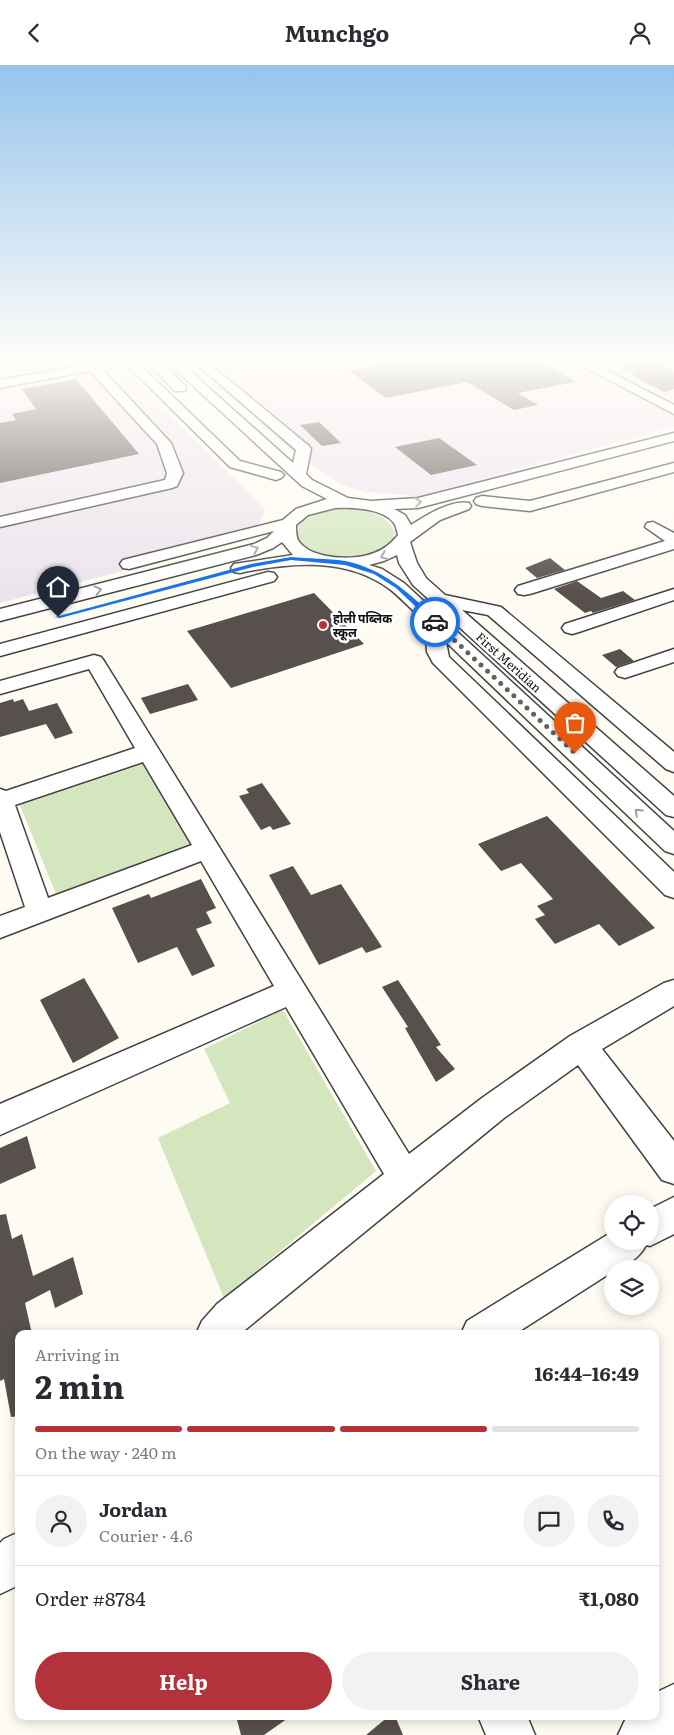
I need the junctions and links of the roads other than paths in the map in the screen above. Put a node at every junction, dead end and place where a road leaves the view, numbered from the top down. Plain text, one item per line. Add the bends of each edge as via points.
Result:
1 (160, 439) edge
2 (209, 439) edge
3 (259, 439) edge
4 (292, 439) edge
5 (614, 439) edge
6 (663, 439) edge
7 (674, 451) edge
8 (255, 456) dead end
9 (674, 467) edge
10 (298, 474) junction
11 (276, 475) junction
12 (468, 491) junction
13 (482, 501) junction
14 (346, 503) junction
15 (370, 505) junction
16 (291, 521) junction
17 (0, 522) edge
18 (653, 527) dead end
19 (405, 540) junction
20 (674, 540) edge
21 (674, 544) edge
22 (318, 559) junction
23 (218, 560) junction
24 (137, 562) junction
25 (345, 563) junction
26 (300, 568) dead end
27 (109, 569) dead end
28 (204, 578) junction
29 (524, 591) dead end
30 (674, 593) edge
31 (186, 599) junction
32 (439, 599) junction
33 (74, 613) junction
34 (0, 615) edge
35 (434, 622) junction
36 (572, 627) dead end
37 (0, 633) edge
38 (0, 639) edge
39 (0, 650) edge
40 (674, 655) edge
41 (625, 672) dead end
42 (0, 688) edge
43 (148, 752) junction
44 (674, 764) edge
45 (1, 799) edge
46 (674, 809) edge
47 (674, 845) edge
48 (207, 849) junction
49 (674, 889) edge
50 (40, 912) junction
51 (0, 927) edge
52 (292, 991) junction
53 (674, 992) edge
54 (581, 1045) junction
55 (0, 1120) edge
56 (674, 1168) edge
57 (404, 1178) junction
58 (674, 1214) edge
59 (659, 1223) edge
60 (615, 1250) edge
61 (219, 1330) edge
62 (486, 1330) edge
63 (15, 1558) edge
64 (0, 1571) edge
65 (674, 1708) edge
66 (504, 1720) edge
67 (511, 1735) edge
68 (642, 1735) edge

1 - 17 street via 175,473 172,483
2 - 11 street via 235,464
3 - 10 street
4 - 10 street via 304,449
5 - 12 street via 488,470
6 - 12 street
7 - 13 street
8 - 11 street
9 - 13 street via 530,506
10 - 14 street via 308,483
11 - 16 street via 290,493
15 -> 12 street via 418,503
13 - 19 street via 434,517
14 - 15 street
14 - 16 street via 303,512
15 - 19 street, First Meridian via 401,520
16 - 22 street via 286,533 288,541 300,552
23 -> 16 street via 273,541
16 - 24 street
18 - 20 street
19 -> 25 street via 393,553
19 - 32 street, First Meridian via 408,563 419,581
21 - 29 street
22 - 25 street
22 - 28 street via 266,562
23 - 24 street
34 -> 23 street
24 - 27 street
25 - 35 street, First Meridian via 376,573 398,587
26 - 31 street
28 - 31 street
28 - 33 street
30 - 36 street
31 - 39 street
32 - 44 street via 494,611
32 - 46 street, First Meridian
33 - 37 street
33 - 38 street
47 -> 35 street, First Meridian
35 - 49 street via 440,659
40 - 41 street
42 - 43 street via 94,661
43 - 45 street
43 - 48 street
45 - 50 street
48 - 50 street
48 - 52 street
50 - 51 street
52 - 55 street
52 - 57 street
53 - 54 street
54 - 56 street
54 - 57 street
57 - 61 street via 230,1317
58 - 59 street
60 - 62 street
63 - 64 street
65 - 68 street
66 - 67 street

